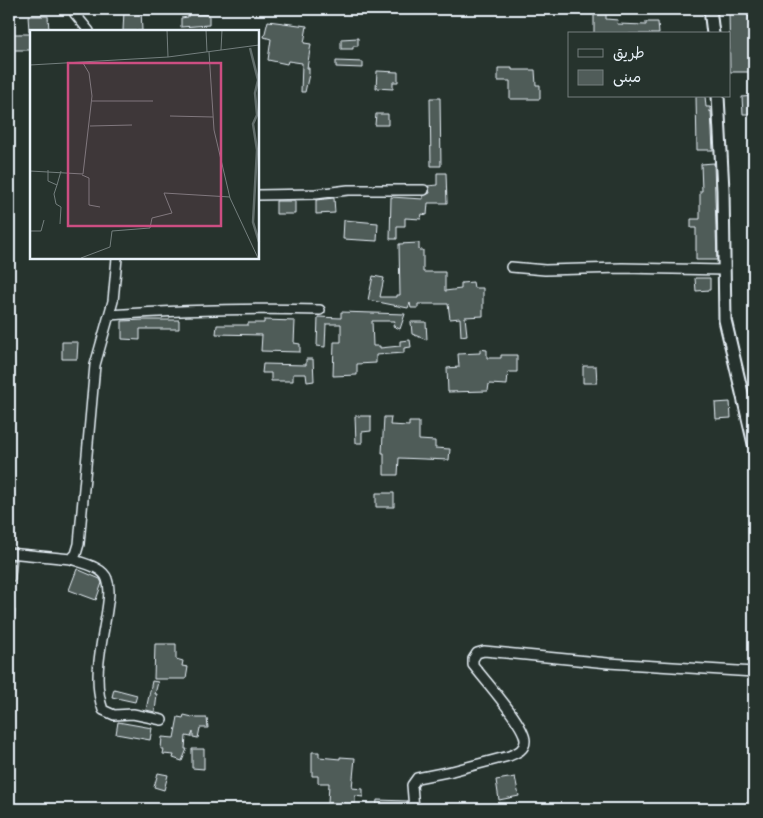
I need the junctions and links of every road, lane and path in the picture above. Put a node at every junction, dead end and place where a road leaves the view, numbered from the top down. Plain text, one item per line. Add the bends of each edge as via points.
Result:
1 (74, 9) edge
2 (710, 9) edge
3 (88, 30) edge
4 (713, 32) edge
5 (718, 98) edge
6 (424, 190) dead end
7 (259, 195) edge
8 (117, 259) edge
9 (511, 267) dead end
10 (724, 270) junction
11 (320, 310) dead end
12 (110, 315) junction
13 (754, 444) edge
14 (9, 553) edge
15 (71, 559) junction
16 (754, 672) edge
17 (162, 720) dead end
18 (414, 809) edge

1 - 3 street
2 - 4 main road
5 - 10 main road
6 - 7 street
8 - 12 street
9 - 10 street via 546,270
10 - 13 main road via 727,336
11 - 12 street via 185,310
12 - 15 street via 95,365 79,544
14 - 15 street
15 - 17 street via 98,570 107,578 109,595 97,680 103,710 114,715 133,714
16 - 18 street via 477,653 473,665 521,728 526,740 524,747 509,756 417,778 412,785

